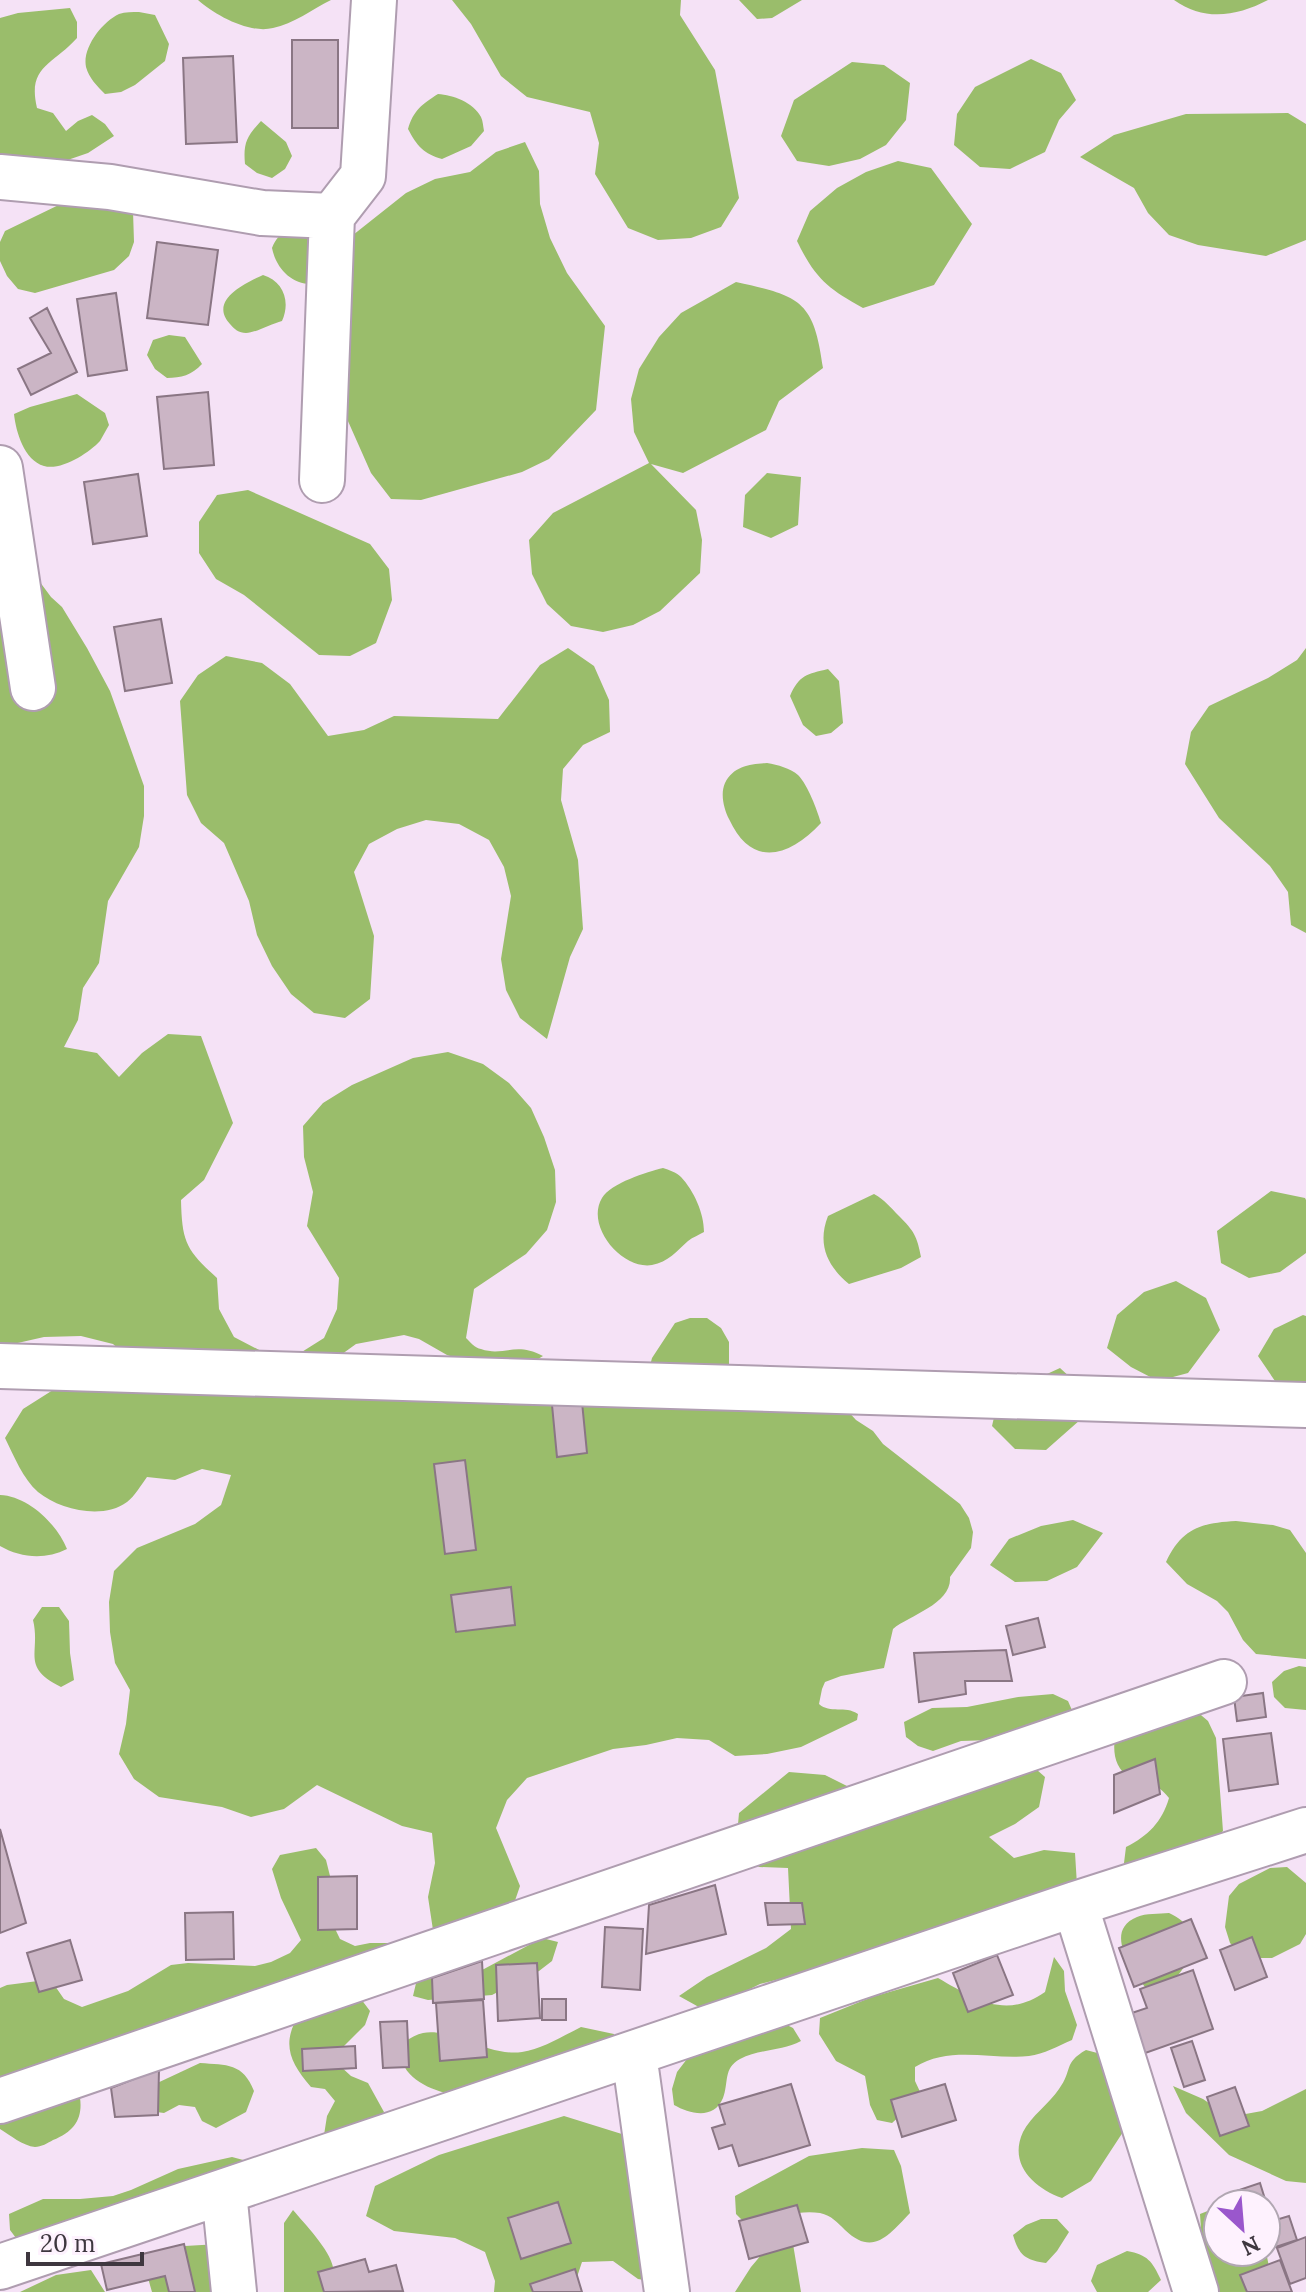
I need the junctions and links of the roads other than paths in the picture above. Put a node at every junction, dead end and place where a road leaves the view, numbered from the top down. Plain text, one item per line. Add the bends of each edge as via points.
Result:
1 (374, 0) edge
2 (0, 177) edge
3 (332, 216) junction
4 (0, 468) edge
5 (322, 480) dead end
6 (33, 688) dead end
7 (0, 1366) edge
8 (1306, 1405) edge
9 (1224, 1682) dead end
10 (1306, 1830) edge
11 (1075, 1904) junction
12 (634, 2054) junction
13 (0, 2101) edge
14 (224, 2192) junction
15 (0, 2267) edge
16 (234, 2292) edge
17 (667, 2292) edge
18 (1196, 2292) edge

1 - 3 street via 363,176
2 - 3 street via 110,187 262,213
3 - 5 street
4 - 6 street
7 - 8 street
9 - 13 street
10 - 11 street
11 - 12 street
11 - 18 street
12 - 14 street
12 - 17 street
14 - 15 street
14 - 16 street

